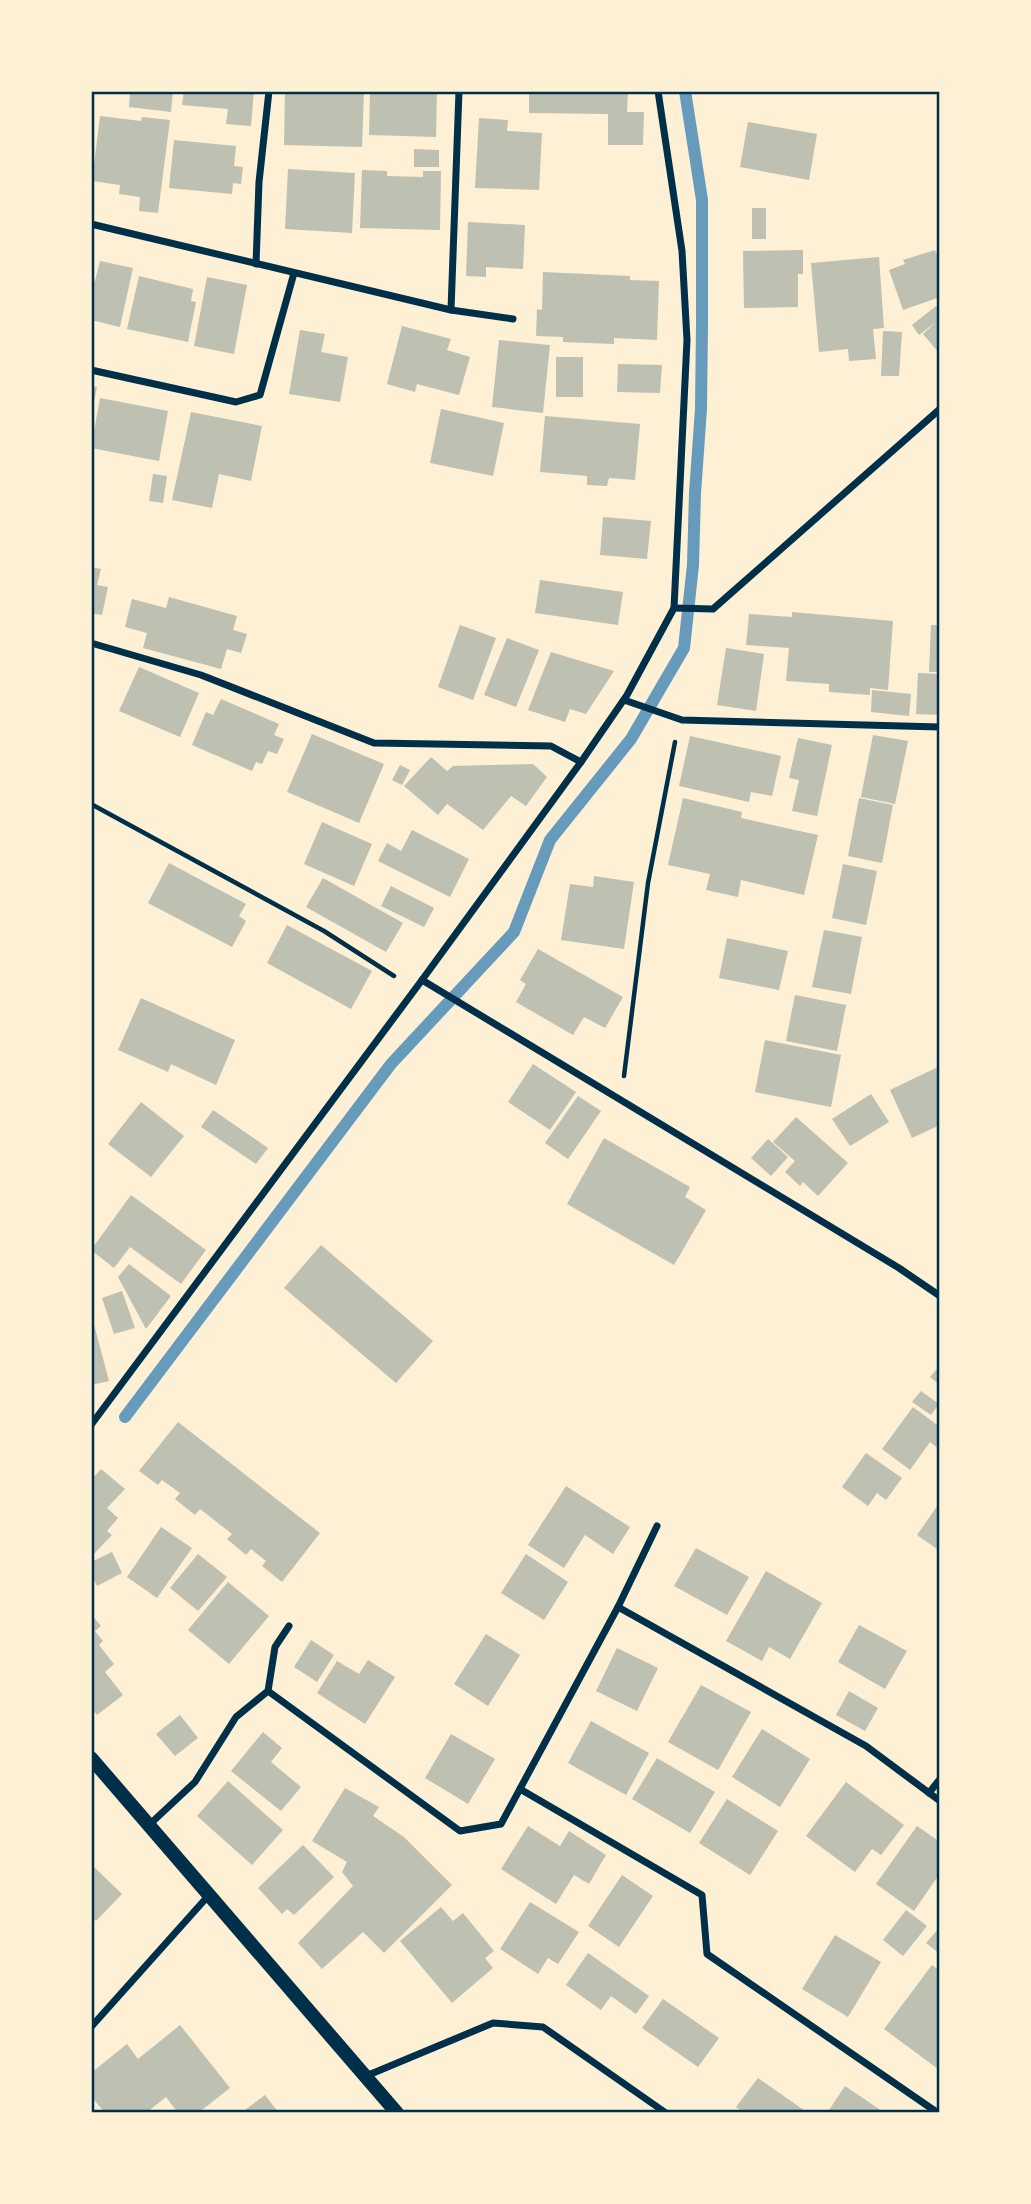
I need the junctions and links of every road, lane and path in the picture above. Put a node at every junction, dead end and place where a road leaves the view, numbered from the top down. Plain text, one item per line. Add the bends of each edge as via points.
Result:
1 (269, 91) edge
2 (459, 91) edge
3 (658, 91) edge
4 (91, 224) edge
5 (257, 264) junction
6 (294, 273) junction
7 (451, 310) junction
8 (513, 318) dead end
9 (91, 370) edge
10 (940, 409) edge
11 (674, 608) junction
12 (91, 643) edge
13 (624, 700) junction
14 (681, 720) junction
15 (940, 727) edge
16 (582, 762) junction
17 (91, 804) edge
18 (422, 979) junction
19 (415, 990) junction
20 (621, 1101) junction
21 (940, 1296) edge
22 (91, 1424) edge
23 (657, 1526) dead end
24 (618, 1607) junction
25 (289, 1626) dead end
26 (268, 1691) junction
27 (91, 1758) edge
28 (940, 1779) edge
29 (520, 1789) junction
30 (929, 1793) junction
31 (940, 1801) edge
32 (149, 1825) junction
33 (209, 1894) junction
34 (91, 2027) edge
35 (366, 2076) junction
36 (397, 2113) edge
37 (666, 2113) edge
38 (938, 2113) edge

1 - 5 street via 259,182
2 - 7 street
3 - 11 street via 682,251 687,340
4 - 5 street
5 - 6 street
6 - 7 street
6 - 9 street via 260,395 236,402
7 - 8 street
10 - 11 street via 713,609
11 - 13 street
12 - 16 street via 201,675 374,743 551,746
13 - 14 street
13 - 16 street
14 - 15 street
14 - 20 path via 648,883
16 - 18 street
17 - 19 path via 324,931
18 - 19 street
18 - 20 street
19 - 22 street
20 - 21 street
23 - 24 street
24 - 29 street
24 - 30 street via 866,1746
25 - 26 street via 275,1647
26 - 29 street via 460,1831 501,1824
26 - 32 street via 236,1717 195,1782
27 - 32 main road
28 - 30 street
29 - 38 street via 702,1895 708,1954
30 - 31 street
32 - 33 main road
33 - 34 street
33 - 35 main road
35 - 36 main road
35 - 37 street via 493,2023 542,2027

